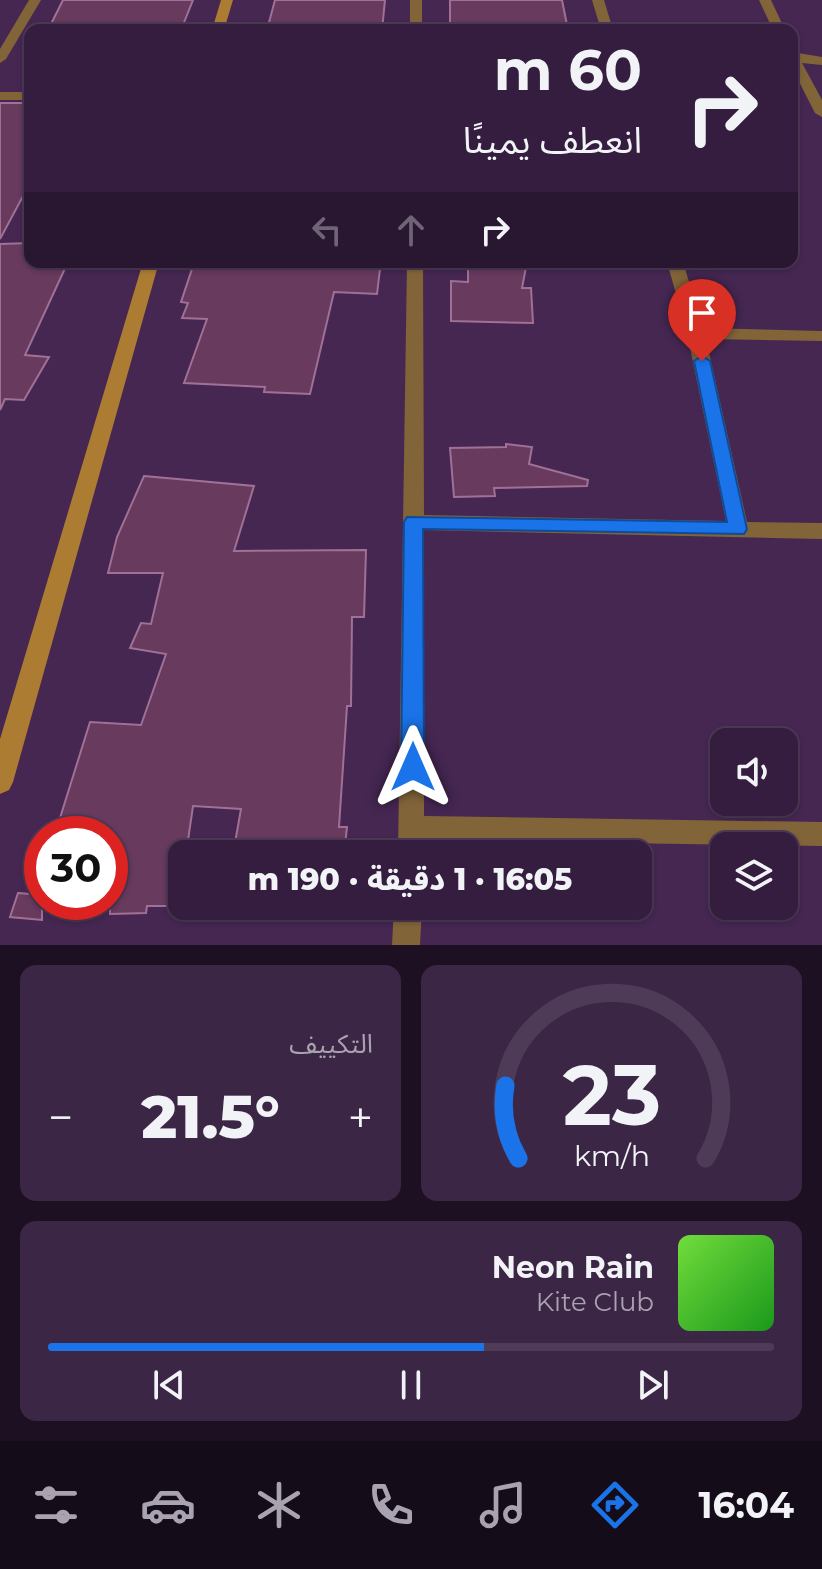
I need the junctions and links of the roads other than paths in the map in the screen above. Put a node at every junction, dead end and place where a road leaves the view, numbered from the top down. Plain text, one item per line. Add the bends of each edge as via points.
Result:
1 (35, 0) edge
2 (227, 0) edge
3 (416, 0) edge
4 (598, 0) edge
5 (765, 0) edge
6 (220, 24) edge
7 (416, 24) edge
8 (605, 24) edge
9 (776, 24) edge
10 (798, 58) edge
11 (0, 59) edge
12 (822, 61) edge
13 (798, 70) edge
14 (798, 95) edge
15 (810, 95) junction
16 (0, 96) edge
17 (24, 96) edge
18 (822, 113) edge
19 (149, 268) edge
20 (415, 268) edge
21 (677, 268) edge
22 (696, 333) junction
23 (822, 336) edge
24 (414, 522) junction
25 (738, 529) junction
26 (822, 531) edge
27 (0, 782) edge
28 (822, 834) edge
29 (412, 840) edge
30 (471, 840) edge
31 (407, 920) edge
32 (406, 945) edge

1 - 11 street
2 - 6 street
3 - 7 street
4 - 8 street
5 - 9 street
10 - 12 street
13 - 15 street
14 - 15 street
15 - 18 street
16 - 17 street
19 - 27 street
20 - 24 street
21 - 22 street
22 - 23 street
22 - 25 street
24 - 25 street
24 - 29 street
25 - 26 street
28 - 30 street
31 - 32 street

